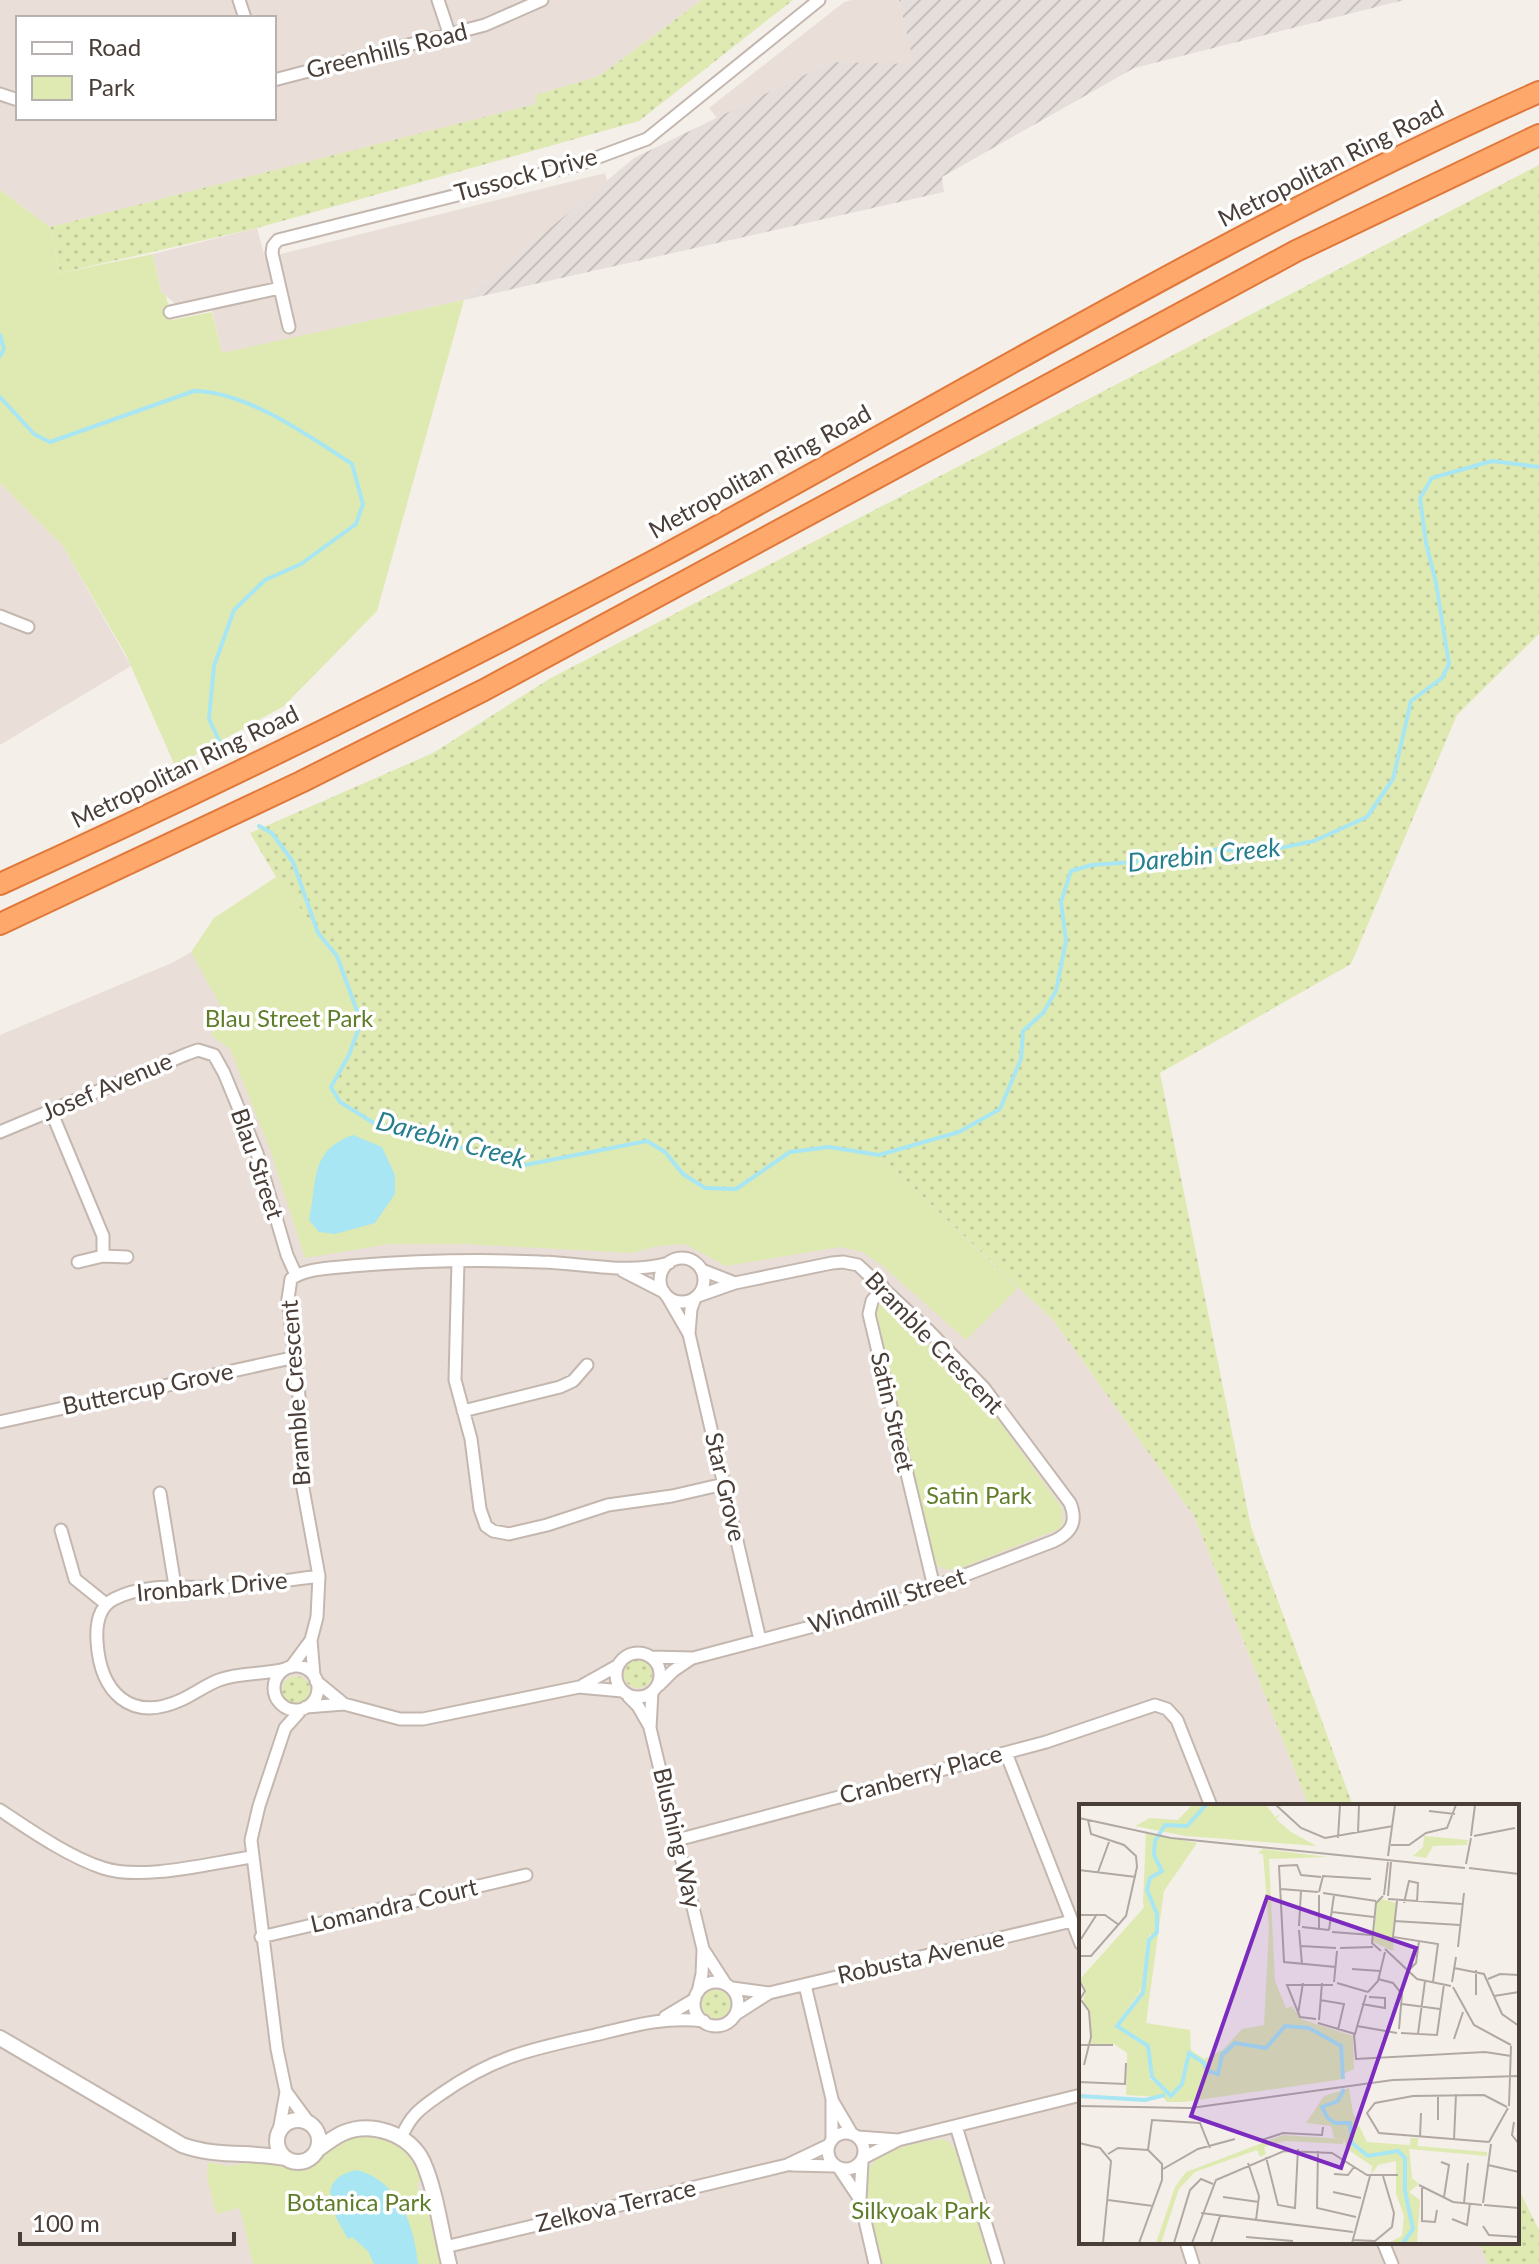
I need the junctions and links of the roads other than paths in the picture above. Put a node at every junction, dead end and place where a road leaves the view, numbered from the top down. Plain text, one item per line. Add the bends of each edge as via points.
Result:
1 (438, 0) edge
2 (542, 0) edge
3 (819, 0) edge
4 (450, 36) junction
5 (276, 80) edge
6 (1539, 92) edge
7 (1539, 135) edge
8 (280, 288) junction
9 (170, 312) dead end
10 (289, 327) dead end
11 (0, 616) edge
12 (28, 627) dead end
13 (0, 884) edge
14 (0, 924) edge
15 (214, 1055) joint
16 (51, 1111) junction
17 (0, 1132) edge
18 (103, 1256) junction
19 (127, 1257) dead end
20 (458, 1261) junction
21 (78, 1262) dead end
22 (669, 1263) junction
23 (615, 1268) junction
24 (702, 1270) junction
25 (296, 1275) junction
26 (735, 1283) junction
27 (883, 1287) junction
28 (665, 1294) junction
29 (697, 1297) junction
30 (689, 1334) junction
31 (296, 1357) junction
32 (587, 1365) dead end
33 (463, 1411) junction
34 (0, 1422) edge
35 (724, 1484) junction
36 (160, 1493) dead end
37 (1072, 1526) joint
38 (61, 1530) dead end
39 (319, 1576) junction
40 (175, 1586) junction
41 (934, 1587) junction
42 (106, 1604) junction
43 (311, 1640) junction
44 (760, 1640) junction
45 (652, 1657) junction
46 (693, 1658) junction
47 (617, 1666) junction
48 (288, 1668) junction
49 (246, 1676) junction
50 (315, 1678) junction
51 (579, 1687) junction
52 (654, 1689) junction
53 (623, 1692) junction
54 (276, 1697) junction
55 (344, 1704) junction
56 (304, 1708) junction
57 (285, 1728) junction
58 (650, 1728) junction
59 (1006, 1753) junction
60 (1210, 1804) edge
61 (0, 1810) edge
62 (677, 1840) junction
63 (252, 1857) junction
64 (526, 1875) dead end
65 (1072, 1921) junction
66 (261, 1937) junction
67 (1079, 1939) edge
68 (703, 1949) junction
69 (805, 1985) junction
70 (728, 1986) junction
71 (769, 1993) junction
72 (696, 1996) junction
73 (736, 2014) junction
74 (661, 2019) junction
75 (704, 2021) junction
76 (0, 2038) edge
77 (286, 2092) junction
78 (1079, 2097) edge
79 (832, 2099) junction
80 (312, 2126) junction
81 (956, 2126) junction
82 (278, 2133) junction
83 (343, 2133) junction
84 (855, 2136) junction
85 (401, 2138) junction
86 (898, 2140) junction
87 (831, 2143) junction
88 (317, 2150) junction
89 (250, 2154) junction
90 (285, 2158) junction
91 (862, 2160) junction
92 (787, 2165) junction
93 (838, 2167) junction
94 (860, 2199) junction
95 (1187, 2244) edge
96 (1384, 2244) edge
97 (445, 2247) junction
98 (449, 2264) edge
99 (875, 2264) edge
100 (998, 2264) edge
101 (1193, 2264) edge
102 (1392, 2264) edge

1 - 4 street
2 - 4 street, Greenhills Road
3 - 8 street, Tussock Drive via 647,139 577,165 278,240 272,253
4 - 5 street, Greenhills Road
6 - 13 highway, Metropolitan Ring Road via 1338,186 661,556 278,753
7 - 14 highway via 1296,251 484,690
8 - 9 street
8 - 10 street, Tussock Drive
11 - 12 street
15 - 16 street, Josef Avenue via 198,1050
15 - 25 street, Blau Street via 257,1153
16 - 17 street, Josef Avenue
16 - 18 street via 103,1236
18 - 19 street
18 - 21 street
20 - 23 street, Bramble Crescent
20 - 25 street, Bramble Crescent via 373,1264
20 - 33 street via 455,1380
22 - 23 street, Bramble Crescent
22 - 24 street via 684,1258
22 - 28 street via 662,1273
23 - 28 street, Bramble Crescent
24 - 26 street
24 - 29 street via 704,1283
25 - 31 street, Bramble Crescent via 287,1291
26 - 27 street, Bramble Crescent via 843,1262 858,1265
26 - 29 street, Bramble Crescent
27 - 37 street, Bramble Crescent via 998,1405 1070,1503
27 - 41 street, Satin Street via 869,1314
28 - 29 street via 678,1302
28 - 30 street, Star Grove
29 - 30 street, Star Grove
30 - 35 street, Star Grove
31 - 34 street, Buttercup Grove
31 - 39 street, Bramble Crescent via 302,1483
32 - 33 street via 560,1387
33 - 35 street via 483,1519 501,1534 608,1505
35 - 44 street, Star Grove
36 - 40 street
37 - 41 street, Windmill Street via 1054,1541
38 - 42 street via 75,1579
39 - 40 street, Ironbark Drive via 227,1587
39 - 43 street, Bramble Crescent
40 - 42 street, Ironbark Drive
41 - 44 street, Windmill Street
42 - 49 street, Ironbark Drive via 99,1616 97,1645 110,1685 123,1701 142,1708 166,1706 217,1681
43 - 48 street, Bramble Crescent
43 - 50 street, Bramble Crescent
44 - 46 street, Windmill Street
45 - 46 street, Windmill Street
45 - 47 street via 632,1653
45 - 52 street via 660,1674
46 - 52 street, Windmill Street
47 - 51 street
47 - 53 street via 615,1679
48 - 49 street, Ironbark Drive
48 - 50 street via 304,1668
48 - 54 street via 275,1680
49 - 54 street
50 - 55 street
50 - 56 street via 315,1699
51 - 53 street
51 - 55 street via 423,1719 400,1719
52 - 53 street via 639,1697
52 - 58 street, Blushing Way
53 - 58 street, Blushing Way
54 - 56 street via 288,1709
54 - 57 street
55 - 56 street
56 - 57 street
57 - 63 street via 253,1826
58 - 62 street, Blushing Way
59 - 60 street, Cranberry Place via 1148,1706 1162,1706 1177,1720
59 - 62 street, Cranberry Place
59 - 65 street
61 - 63 street via 85,1861 113,1870 149,1872
62 - 68 street, Blushing Way
63 - 66 street
64 - 66 street, Lomandra Court
65 - 67 street
65 - 69 street, Robusta Avenue
66 - 77 street
68 - 70 street, Blushing Way
68 - 72 street, Blushing Way
69 - 71 street, Robusta Avenue
69 - 79 street
70 - 71 street, Robusta Avenue
70 - 72 street via 707,1984
70 - 73 street via 738,2001
71 - 73 street, Robusta Avenue
72 - 74 street
72 - 75 street via 696,2011
73 - 75 street via 718,2026
74 - 75 street
74 - 85 street via 503,2058 415,2113
76 - 89 street via 182,2145 214,2154
77 - 80 street
77 - 82 street
78 - 81 street
79 - 84 street
79 - 87 street
80 - 82 street via 289,2122
80 - 83 street
80 - 88 street via 319,2139
81 - 86 street
81 - 100 street
82 - 89 street
82 - 90 street via 278,2148
83 - 85 street via 370,2128
83 - 88 street
84 - 86 street
84 - 87 street via 841,2134
84 - 91 street via 864,2147
85 - 97 street via 423,2163
86 - 91 street
87 - 92 street, Zelkova Terrace
87 - 93 street via 829,2157
88 - 90 street via 303,2161
89 - 90 street
91 - 93 street via 852,2169
91 - 94 street
92 - 93 street, Zelkova Terrace
92 - 97 street, Zelkova Terrace
93 - 94 street
94 - 99 street
95 - 101 street
96 - 102 street
97 - 98 street

